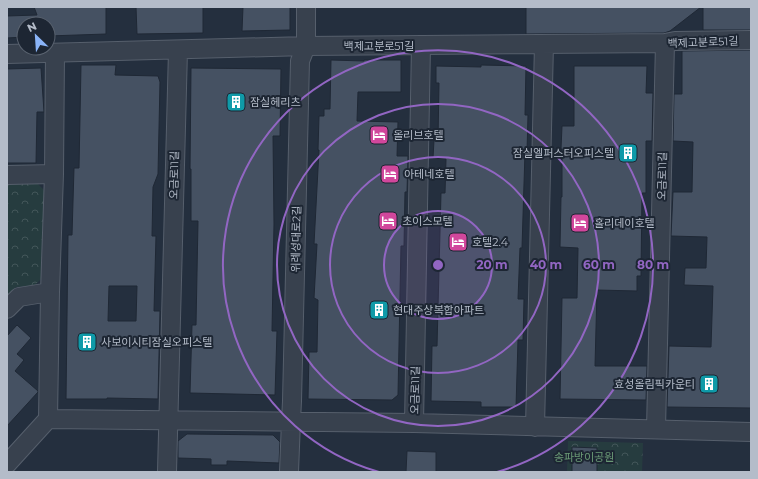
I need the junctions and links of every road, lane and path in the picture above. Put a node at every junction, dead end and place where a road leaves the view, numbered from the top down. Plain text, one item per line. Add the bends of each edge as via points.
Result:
1 (306, 7) edge
2 (751, 40) edge
3 (665, 43) junction
4 (544, 44) junction
5 (421, 45) junction
6 (306, 46) junction
7 (178, 50) junction
8 (56, 53) edge
9 (55, 56) edge
10 (54, 174) junction
11 (7, 175) edge
12 (50, 292) junction
13 (7, 309) edge
14 (48, 419) junction
15 (168, 420) junction
16 (291, 421) junction
17 (414, 423) junction
18 (535, 426) junction
19 (656, 429) junction
20 (751, 432) edge
21 (7, 464) edge
22 (167, 472) edge
23 (289, 472) edge

1 - 6 street, 위례성대로2길
2 - 3 street, 백제고분로51길 via 675,40
3 - 4 street, 백제고분로51길
3 - 19 street, 오금로11길
4 - 5 street, 백제고분로51길
4 - 18 street
5 - 6 street, 백제고분로51길
5 - 17 street, 오금로11길
6 - 7 street, 백제고분로51길
6 - 16 street, 위례성대로2길 via 300,61
7 - 8 street, 백제고분로51길
7 - 15 street, 오금로11길
9 - 10 street
10 - 11 street
10 - 12 street
12 - 13 street via 19,297
12 - 14 street
14 - 15 street, 오금로11길
14 - 21 street
15 - 16 street, 오금로11길
15 - 22 street
16 - 17 street, 오금로11길
16 - 23 street, 위례성대로2길
17 - 18 street, 오금로11길
18 - 19 street, 오금로11길
19 - 20 street, 오금로11길

